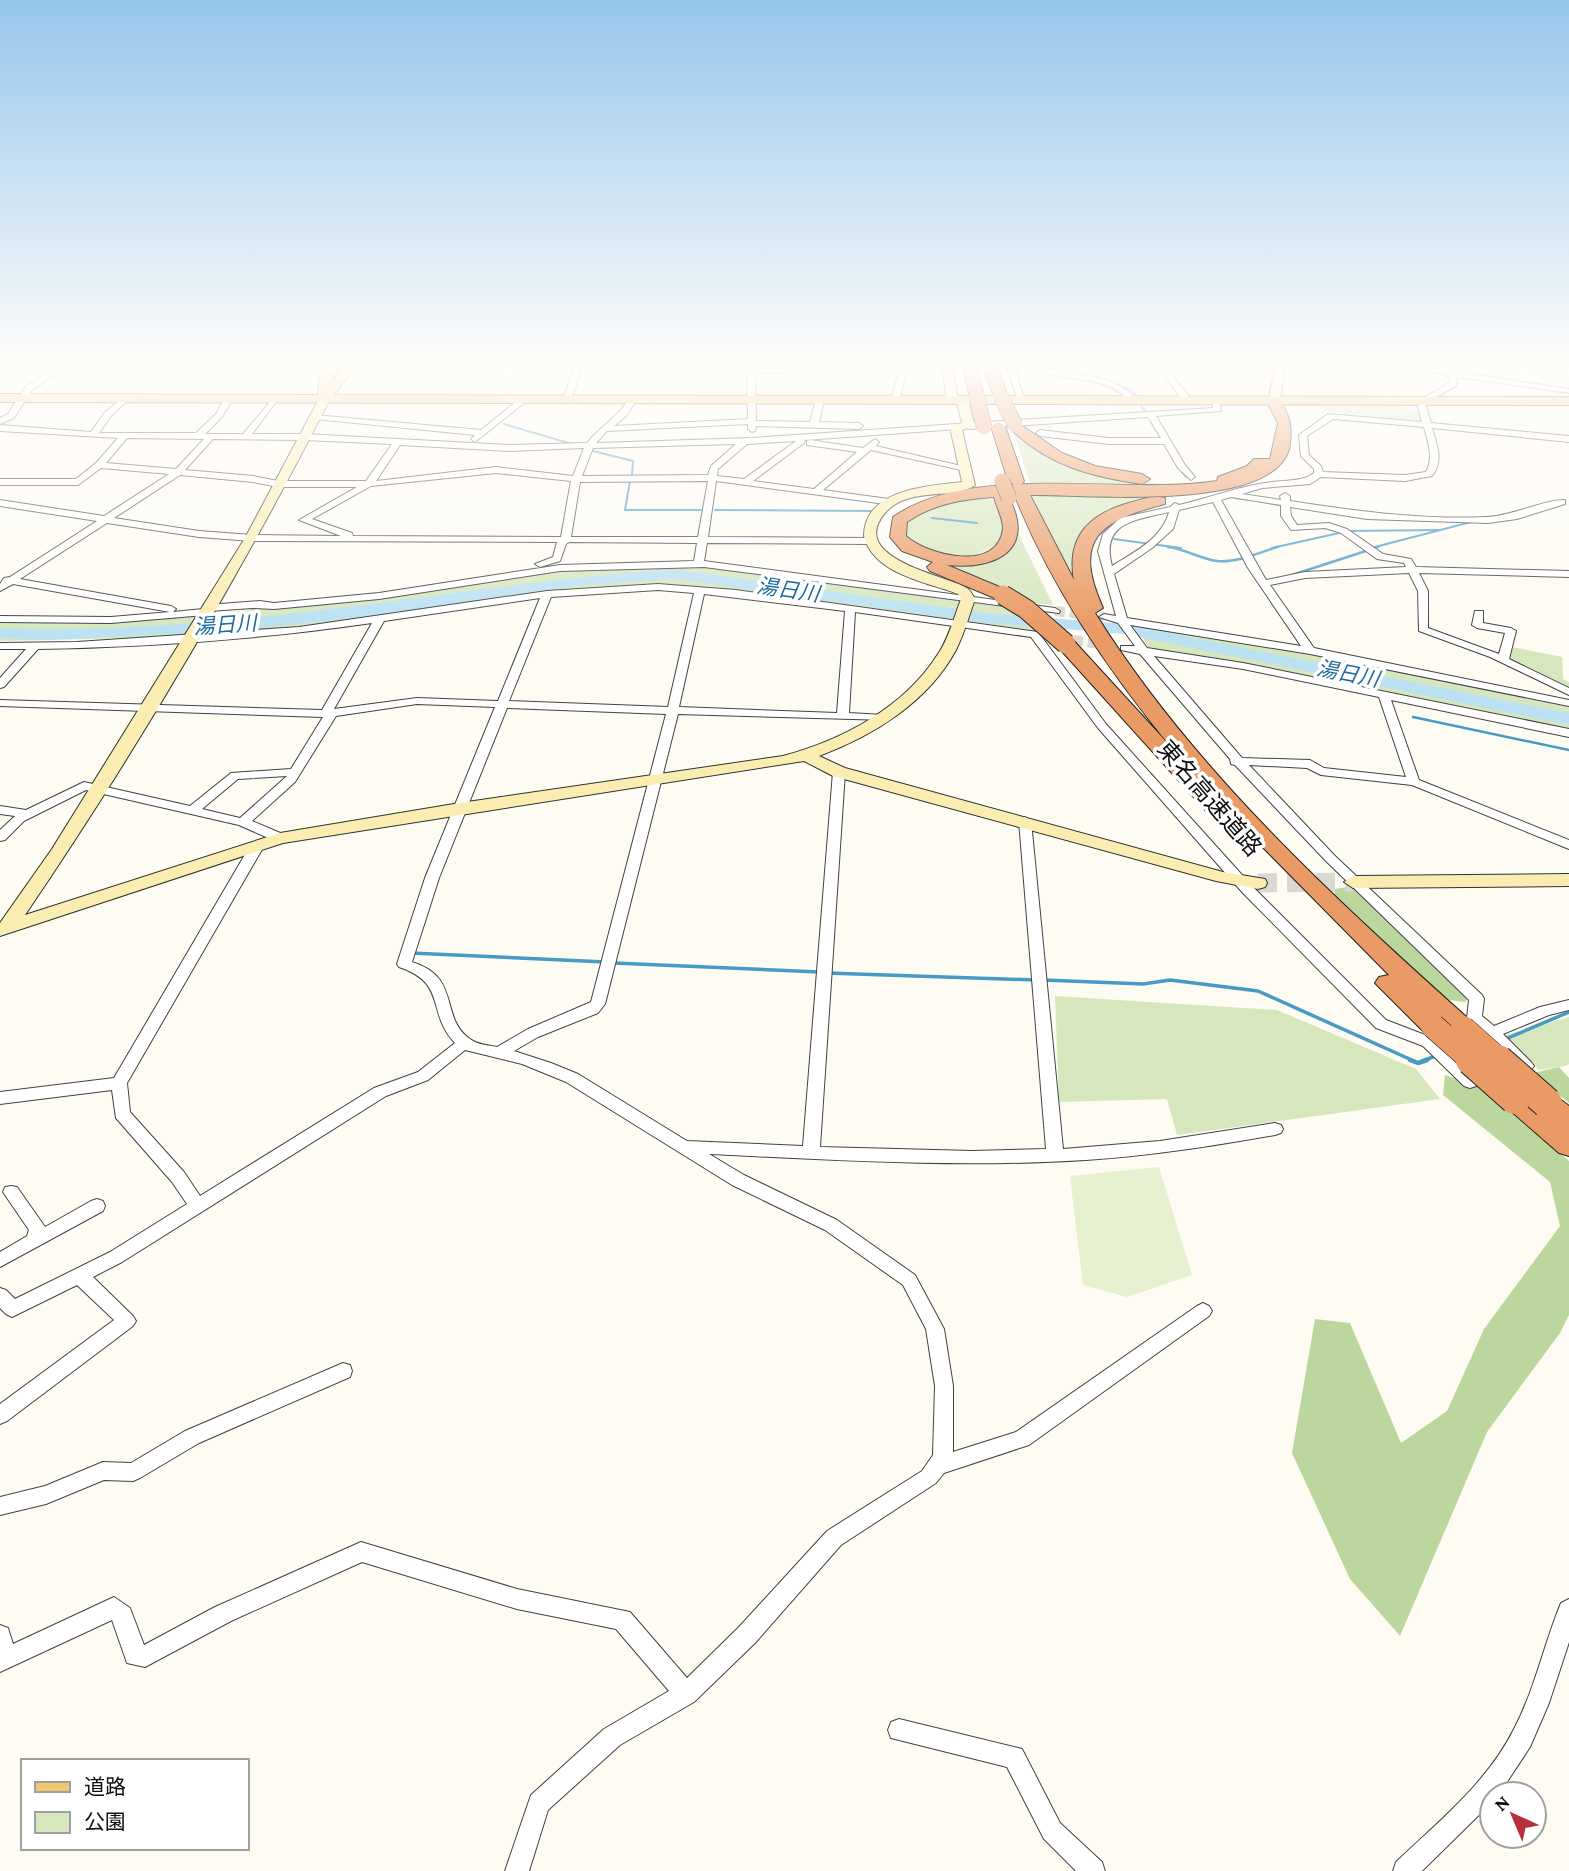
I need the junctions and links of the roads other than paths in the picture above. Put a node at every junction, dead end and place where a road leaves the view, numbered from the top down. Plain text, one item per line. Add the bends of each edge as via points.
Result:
1 (108, 454) edge
2 (194, 454) edge
3 (295, 454) edge
4 (389, 454) edge
5 (585, 454) edge
6 (732, 454) edge
7 (779, 454) edge
8 (862, 454) edge
9 (895, 454) edge
10 (970, 454) edge
11 (991, 454) edge
12 (993, 454) edge
13 (1054, 454) edge
14 (1173, 454) edge
15 (1262, 454) edge
16 (1280, 454) edge
17 (1305, 454) edge
18 (1435, 454) edge
19 (1259, 462) junction
20 (99, 465) junction
21 (966, 468) junction
22 (177, 473) junction
23 (1319, 474) junction
24 (1191, 477) dead end
25 (712, 478) junction
26 (577, 479) junction
27 (747, 481) junction
28 (1245, 481) junction
29 (0, 482) edge
30 (278, 484) junction
31 (369, 484) junction
32 (1294, 484) junction
33 (1008, 489) junction
34 (818, 491) junction
35 (1232, 494) junction
36 (1216, 499) junction
37 (893, 502) junction
38 (1567, 502) edge
39 (0, 503) edge
40 (1285, 505) junction
41 (1175, 506) junction
42 (106, 519) junction
43 (252, 538) junction
44 (356, 539) junction
45 (703, 540) junction
46 (564, 541) junction
47 (871, 541) junction
48 (556, 564) junction
49 (699, 564) junction
50 (1410, 570) junction
51 (1110, 572) junction
52 (1569, 574) edge
53 (6, 580) edge
54 (1264, 583) junction
55 (0, 589) edge
56 (699, 589) junction
57 (547, 594) junction
58 (968, 599) junction
59 (849, 608) junction
60 (206, 611) junction
61 (188, 612) junction
62 (1479, 613) dead end
63 (0, 619) edge
64 (379, 620) junction
65 (1123, 621) junction
66 (958, 622) junction
67 (1089, 631) junction
68 (1034, 634) junction
69 (190, 639) junction
70 (0, 646) edge
71 (35, 646) junction
72 (1139, 647) junction
73 (1310, 651) junction
74 (1503, 660) junction
75 (0, 685) edge
76 (1569, 692) edge
77 (1384, 695) junction
78 (0, 703) edge
79 (503, 703) junction
80 (1569, 704) edge
81 (147, 707) junction
82 (673, 709) junction
83 (329, 714) junction
84 (843, 716) junction
85 (884, 718) junction
86 (1569, 733) edge
87 (807, 755) junction
88 (1236, 761) junction
89 (295, 772) junction
90 (839, 772) junction
91 (653, 782) junction
92 (1415, 782) junction
93 (96, 790) junction
94 (460, 808) junction
95 (0, 810) edge
96 (193, 810) junction
97 (28, 814) junction
98 (1025, 821) junction
99 (243, 822) junction
100 (0, 837) edge
101 (280, 838) junction
102 (1569, 845) edge
103 (257, 846) junction
104 (1239, 880) junction
105 (1569, 880) edge
106 (1353, 882) junction
107 (1258, 883) tunnel mouth
108 (2, 932) edge
109 (1569, 1006) edge
110 (1492, 1033) junction
111 (464, 1044) junction
112 (499, 1053) junction
113 (119, 1083) junction
114 (0, 1098) edge
115 (1569, 1121) edge
116 (1275, 1129) dead end
117 (1569, 1145) edge
118 (686, 1147) junction
119 (811, 1152) junction
120 (1055, 1154) junction
121 (11, 1192) dead end
122 (97, 1206) dead end
123 (198, 1206) junction
124 (35, 1240) junction
125 (0, 1260) edge
126 (80, 1276) junction
127 (0, 1295) edge
128 (1203, 1311) dead end
129 (344, 1371) dead end
130 (0, 1415) edge
131 (937, 1465) junction
132 (0, 1506) edge
133 (1569, 1610) edge
134 (0, 1636) edge
135 (2, 1660) edge
136 (686, 1694) junction
137 (899, 1730) dead end
138 (517, 1871) edge
139 (1093, 1871) edge
140 (1405, 1871) edge

1 - 20 street
2 - 22 street
3 - 30 street
4 - 31 street
5 - 26 street
6 - 25 street via 714,468
7 - 27 street
8 - 34 street
9 - 21 street
10 - 21 street
11 - 33 highway, 東名高速道路
12 - 33 highway, 東名高速道路
13 - 19 highway, bridge via 1125,477 1200,479 1230,474
14 - 24 street
15 - 19 highway
16 - 28 highway via 1268,468
17 - 23 street
18 - 23 street via 1429,474 1405,478
19 - 67 highway, bridge via 1239,475 1190,487 995,489 948,494 911,504 892,519 892,539 906,553 1026,609
20 - 22 street
20 - 29 street via 78,482
21 - 37 street via 969,485 919,492
22 - 30 street
22 - 42 street
23 - 32 street
25 - 26 street
25 - 27 street
25 - 45 street
26 - 31 street via 496,470
26 - 46 street
27 - 34 street
28 - 33 highway via 1187,490 1015,492 953,496 907,511 899,520 898,537 914,551 941,560 993,555 1003,548 1011,531
28 - 67 highway via 1123,509 1093,525 1080,548 1080,567 1091,602
30 - 31 street
30 - 43 street
31 - 44 street via 304,520
32 - 35 street via 1261,485
32 - 40 street via 1287,491
33 - 67 highway, 東名高速道路 via 1044,542
34 - 37 street
35 - 36 street
35 - 40 street
36 - 41 street
36 - 54 street
37 - 47 street via 873,520
38 - 40 street via 1488,520 1367,516
39 - 42 street
40 - 50 street via 1294,528 1326,525 1346,532 1380,557 1408,561
41 - 51 street via 1170,527
41 - 51 street via 1123,520 1108,534 1103,551
42 - 43 street
42 - 53 street
43 - 44 street
43 - 60 street
44 - 46 street
45 - 46 street
45 - 47 street
45 - 49 street
46 - 48 street
47 - 58 street via 883,556 963,591
48 - 49 street
48 - 60 street via 405,588
49 - 58 street
50 - 52 street
50 - 54 street via 1302,575
50 - 74 street via 1423,591 1423,629
51 - 65 street
53 - 55 street
53 - 61 street
54 - 73 street
56 - 57 street via 623,587
56 - 59 street
56 - 82 street
57 - 64 street
57 - 79 street
58 - 66 street
58 - 67 street
59 - 66 street
59 - 84 street
60 - 61 street
60 - 69 street
61 - 63 street via 111,620
62 - 74 street via 1477,625 1511,631
64 - 69 street
64 - 83 street
65 - 67 street
65 - 72 street
65 - 73 street
66 - 68 street
66 - 85 street via 945,657 917,690
67 - 68 street
67 - 72 street
67 - 115 highway, 東名高速道路, bridge via 1277,850 1368,942
67 - 117 highway, 東名高速道路, bridge via 1142,719 1218,810 1313,911 1433,1026
68 - 104 street via 1102,726
69 - 71 street
69 - 81 street
70 - 71 street
71 - 75 street
72 - 77 street
72 - 88 street
73 - 80 street
74 - 76 street
77 - 86 street
77 - 92 street
78 - 81 street
79 - 82 street
79 - 83 street via 417,701
79 - 94 street
81 - 83 street
81 - 93 street
82 - 84 street
82 - 91 street
83 - 89 street
84 - 85 street
85 - 87 street
87 - 90 street
87 - 91 street
88 - 92 street via 1310,764 1321,771
88 - 106 street
89 - 96 street via 235,776
89 - 99 street
90 - 98 street
90 - 119 street
91 - 94 street
91 - 112 street via 598,1004
92 - 102 street
93 - 96 street
93 - 97 street via 84,786
93 - 108 street
94 - 101 street
94 - 111 street via 404,964 416,966 433,979 452,1030
95 - 97 street
96 - 99 street
97 - 100 street
98 - 104 street
98 - 120 street
99 - 101 street
101 - 103 street
103 - 108 street
103 - 113 street
104 - 107 street
104 - 110 street via 1381,1024 1428,1042 1471,1082 1526,1066
105 - 106 street
106 - 110 street via 1477,999 1474,1018
109 - 110 street
111 - 112 street
111 - 123 street via 424,1076 380,1092
112 - 118 street via 572,1077
113 - 114 street
113 - 123 street via 122,1114
116 - 120 street via 1144,1149
118 - 119 street
118 - 131 street via 738,1180 831,1225 909,1280 934,1329 944,1386 943,1458
119 - 120 street via 951,1157
121 - 124 street via 38,1229
122 - 124 street
123 - 126 street
124 - 125 street
126 - 127 street via 12,1309
126 - 130 street via 127,1321
128 - 131 street via 1022,1439
129 - 132 street via 191,1437 133,1472 103,1471 46,1495
131 - 136 street via 929,1477 834,1538 747,1635
133 - 140 street via 1545,1687 1512,1756 1491,1784
134 - 135 street
135 - 136 street via 114,1608 122,1615 135,1655 145,1656 223,1614 361,1552 517,1599 622,1620
136 - 138 street via 611,1737 539,1803
137 - 139 street via 1014,1757 1052,1831

